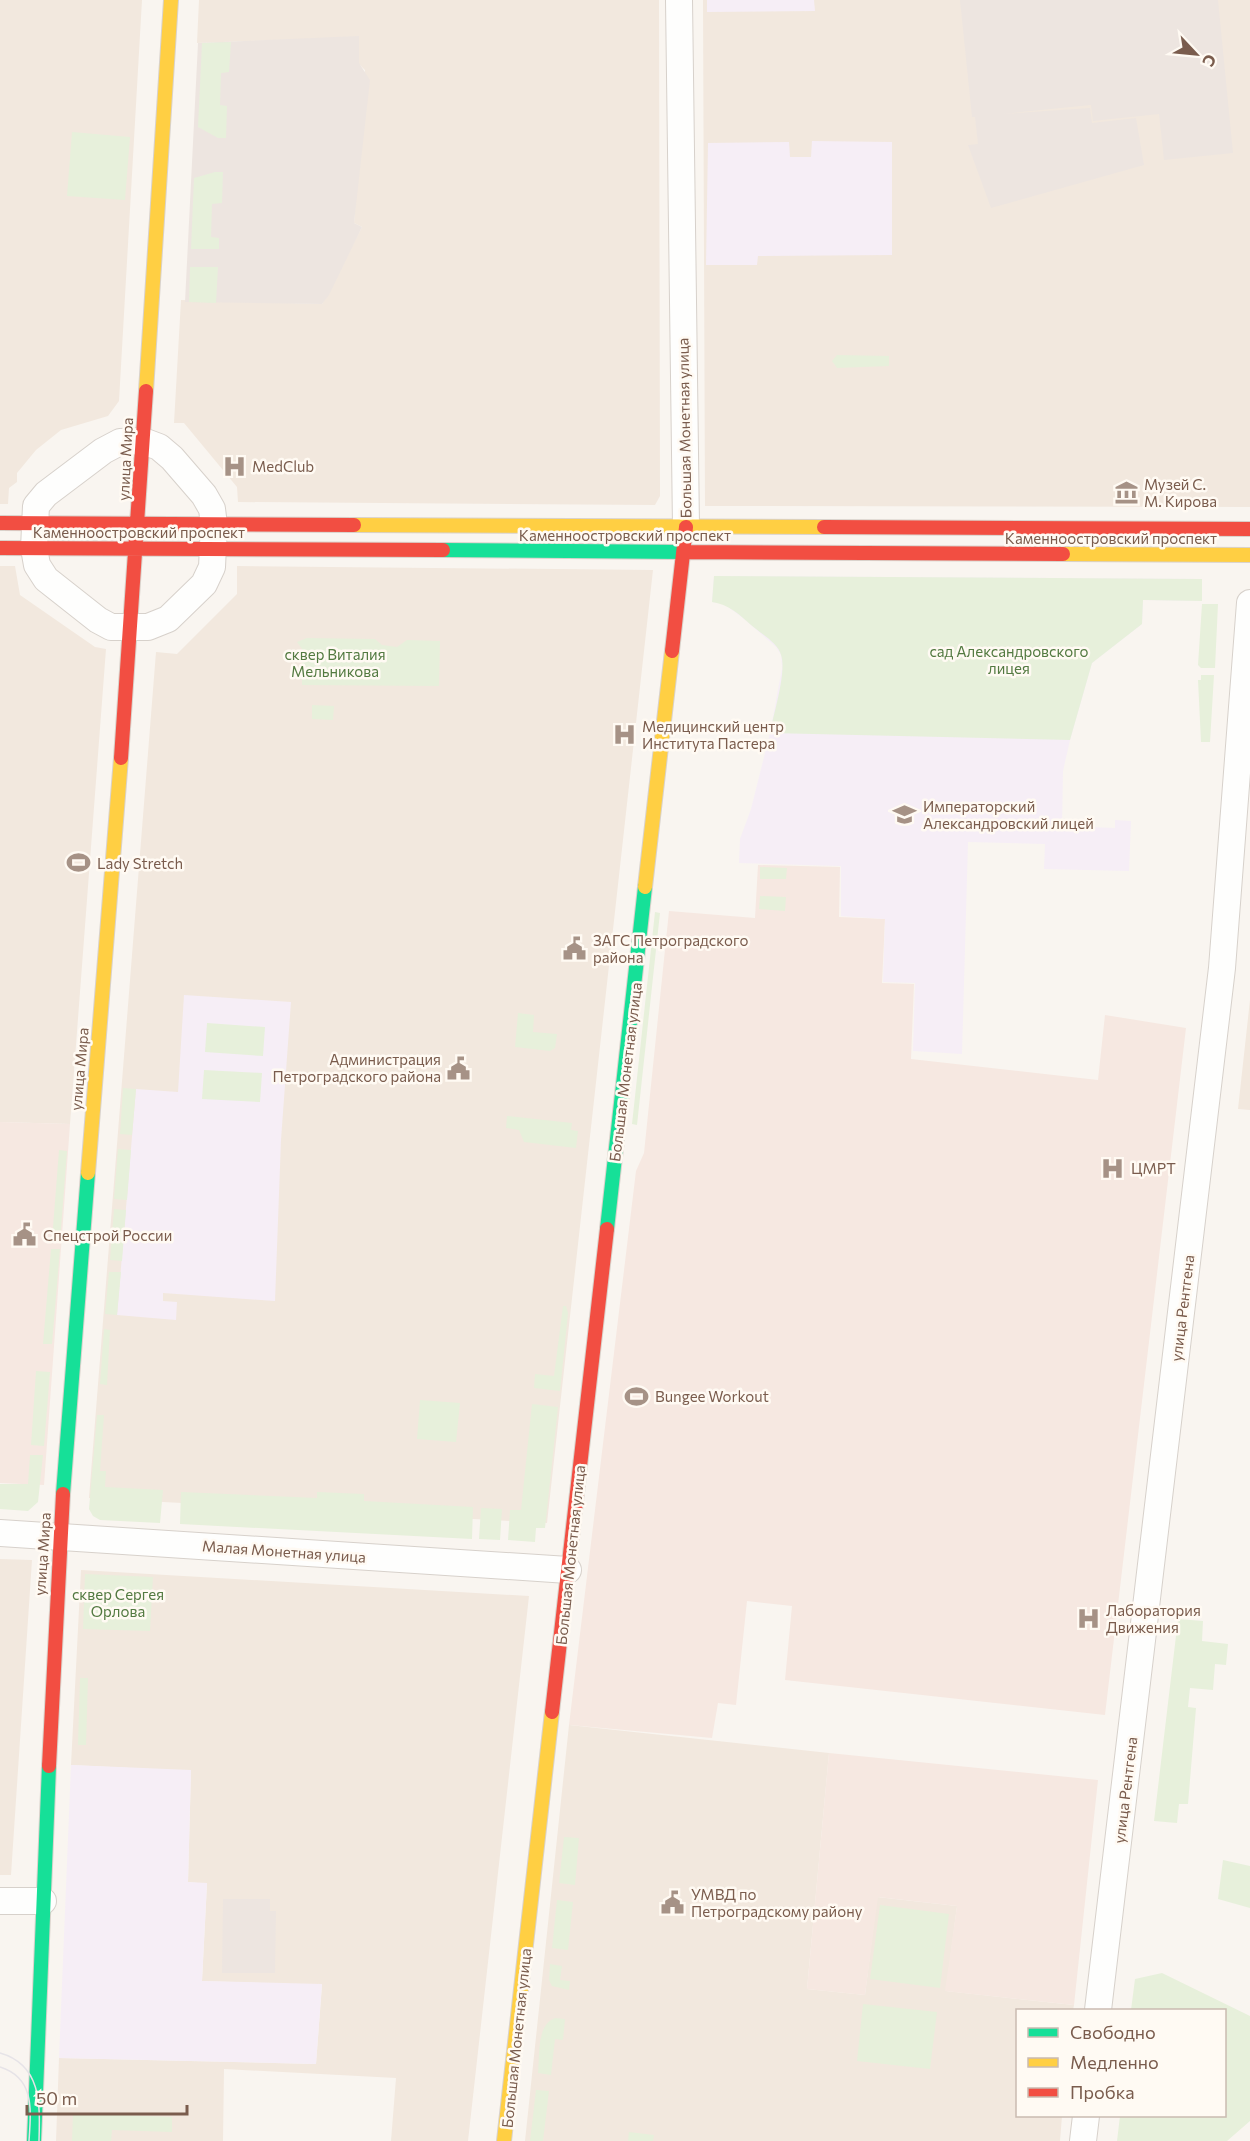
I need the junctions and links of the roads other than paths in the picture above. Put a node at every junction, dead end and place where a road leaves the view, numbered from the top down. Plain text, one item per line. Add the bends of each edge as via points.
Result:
1 (171, 0) edge
2 (679, 0) edge
3 (143, 441) junction
4 (0, 523) edge
5 (138, 524) junction
6 (686, 527) junction
7 (1250, 529) edge
8 (35, 536) junction
9 (214, 536) junction
10 (0, 548) edge
11 (136, 549) junction
12 (684, 552) junction
13 (1250, 555) edge
14 (1250, 603) edge
15 (131, 629) junction
16 (0, 1533) edge
17 (59, 1536) junction
18 (568, 1569) junction
19 (0, 1901) edge
20 (43, 1901) junction
21 (1098, 2009) edge
22 (1086, 2117) edge
23 (34, 2141) edge
24 (504, 2141) edge
25 (1083, 2141) edge

1 - 3 street, улица Мира
2 - 6 street, Большая Монетная улица
3 - 5 street, улица Мира
3 - 8 street via 120,442 103,451 46,494 36,507
3 - 9 street via 172,458 204,495 212,509
4 - 8 street, Каменноостровский проспект
5 - 8 street, Каменноостровский проспект
5 - 9 street, Каменноостровский проспект
5 - 11 street, улица Мира
6 - 7 street, Каменноостровский проспект
6 - 9 street, Каменноостровский проспект
6 - 12 street, Большая Монетная улица
8 - 10 street, Каменноостровский проспект
8 - 11 street, Каменноостровский проспект
8 - 15 street via 36,565 45,579 98,621
9 - 11 street, Каменноостровский проспект
9 - 12 street, Каменноостровский проспект
9 - 15 street via 212,567 204,584 168,619
11 - 15 street, улица Мира
12 - 13 street, Каменноостровский проспект
12 - 18 street, Большая Монетная улица
14 - 21 street, улица Рентгена via 1222,968
15 - 17 street, улица Мира
16 - 17 street, Малая Монетная улица
17 - 18 street, Малая Монетная улица
17 - 20 street, улица Мира
18 - 24 street, Большая Монетная улица
19 - 20 street
20 - 23 street, улица Мира
22 - 25 street

